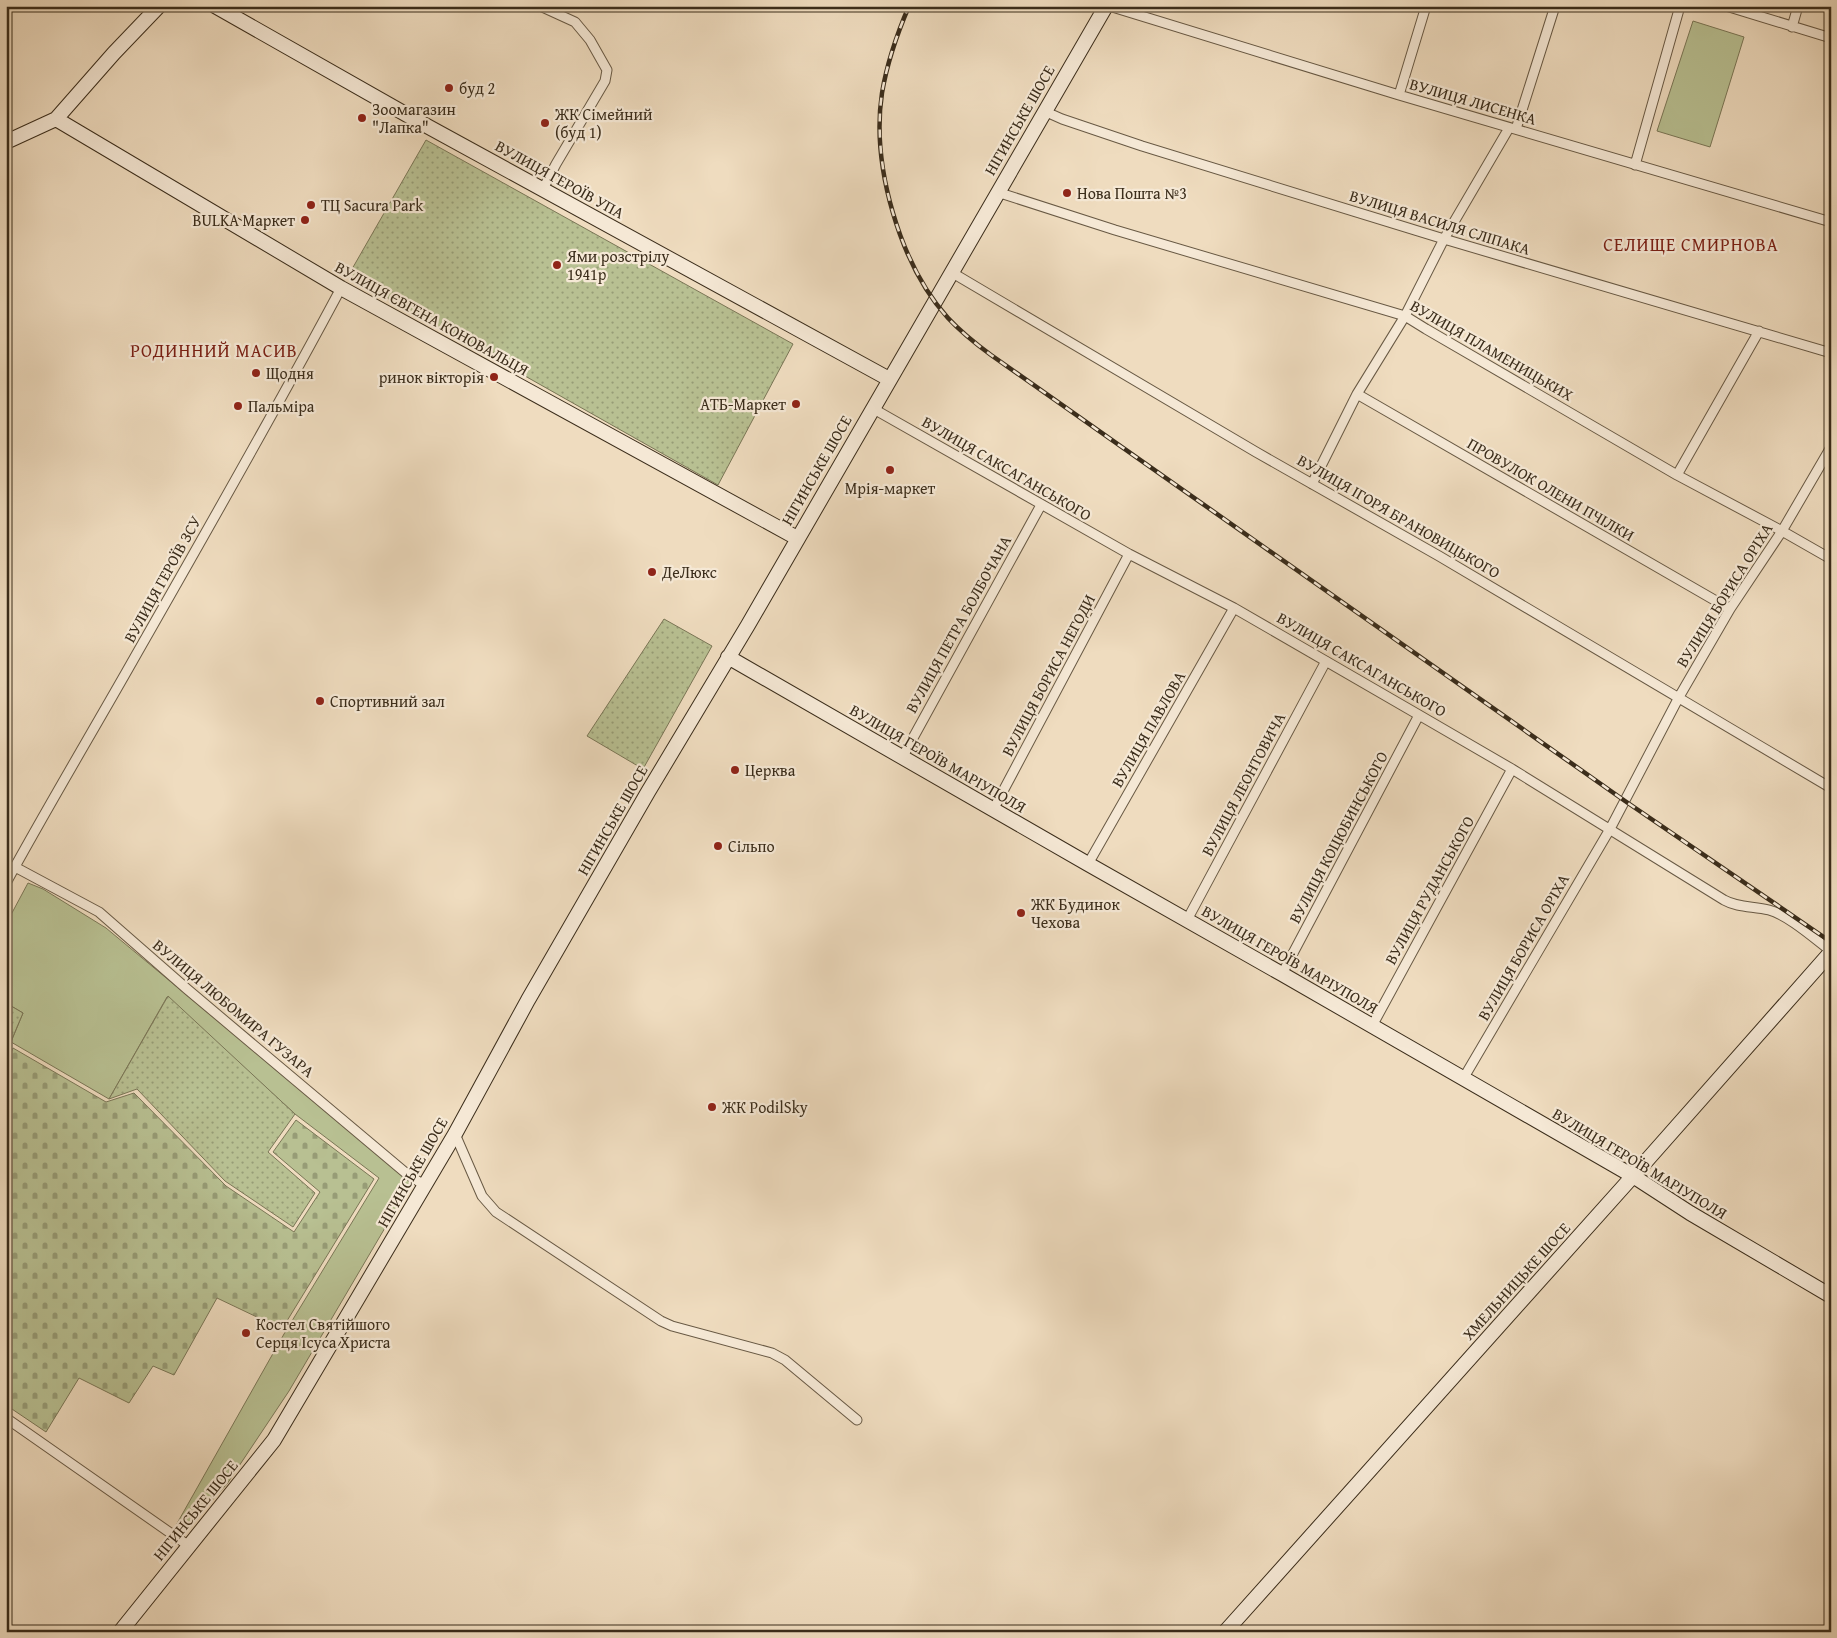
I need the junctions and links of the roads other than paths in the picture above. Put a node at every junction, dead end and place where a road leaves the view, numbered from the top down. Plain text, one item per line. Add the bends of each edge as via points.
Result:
1 (159, 6) edge
2 (215, 6) edge
3 (540, 6) edge
4 (1107, 6) edge
5 (1426, 6) edge
6 (1555, 6) edge
7 (1680, 6) edge
8 (1726, 6) edge
9 (1798, 6) edge
10 (1792, 26) junction
11 (1831, 38) edge
12 (1400, 95) junction
13 (1044, 111) junction
14 (56, 119) junction
15 (1513, 128) junction
16 (6, 142) edge
17 (1635, 165) junction
18 (543, 189) junction
19 (997, 192) junction
20 (1831, 222) edge
21 (1444, 240) junction
22 (951, 272) junction
23 (341, 288) junction
24 (1405, 316) junction
25 (1759, 331) junction
26 (1831, 353) edge
27 (889, 379) junction
28 (1357, 394) junction
29 (872, 408) junction
30 (1831, 447) edge
31 (1677, 475) junction
32 (1312, 484) junction
33 (1041, 505) junction
34 (1782, 531) junction
35 (797, 538) junction
36 (1129, 554) junction
37 (1831, 559) edge
38 (1234, 608) junction
39 (1730, 609) junction
40 (728, 657) junction
41 (1326, 661) junction
42 (1678, 697) junction
43 (1420, 715) junction
44 (902, 758) junction
45 (1512, 769) junction
46 (1831, 788) edge
47 (993, 810) junction
48 (1610, 829) junction
49 (1088, 864) junction
50 (15, 867) junction
51 (6, 882) edge
52 (1187, 920) junction
53 (1831, 951) edge
54 (1282, 974) junction
55 (1372, 1026) junction
56 (1463, 1079) junction
57 (455, 1134) junction
58 (1633, 1176) junction
59 (424, 1186) junction
60 (1831, 1296) edge
61 (6, 1418) edge
62 (857, 1420) dead end
63 (189, 1546) junction
64 (120, 1632) edge
65 (1225, 1632) edge

1 - 14 main road
2 - 18 main road, ВУЛИЦЯ ГЕРОЇВ УПА
3 - 18 street via 575,22 607,70 604,81
4 - 12 street, ВУЛИЦЯ ЛИСЕНКА
4 - 13 main road, НІГИНСЬКЕ ШОСЕ
5 - 12 street
6 - 15 street via 1526,104
7 - 17 street
8 - 10 street
9 - 10 street
10 - 11 street
12 - 15 street, ВУЛИЦЯ ЛИСЕНКА
13 - 19 main road, НІГИНСЬКЕ ШОСЕ
13 - 21 street, ВУЛИЦЯ ВАСИЛЯ СЛІПАКА via 1142,146
14 - 16 main road
14 - 23 main road, ВУЛИЦЯ ЄВГЕНА КОНОВАЛЬЦЯ
15 - 17 street, ВУЛИЦЯ ЛИСЕНКА
15 - 21 street
17 - 20 street, ВУЛИЦЯ ЛИСЕНКА
18 - 27 main road, ВУЛИЦЯ ГЕРОЇВ УПА
19 - 22 main road, НІГИНСЬКЕ ШОСЕ
19 - 24 street, ВУЛИЦЯ ПЛАМЕНИЦЬКИХ
21 - 24 street
21 - 25 street, ВУЛИЦЯ ВАСИЛЯ СЛІПАКА
22 - 27 main road, НІГИНСЬКЕ ШОСЕ
22 - 32 street, ВУЛИЦЯ ІГОРЯ БРАНОВИЦЬКОГО
23 - 35 main road, ВУЛИЦЯ ЄВГЕНА КОНОВАЛЬЦЯ
23 - 50 street, ВУЛИЦЯ ГЕРОЇВ ЗСУ
24 - 28 street
24 - 31 street, ВУЛИЦЯ ПЛАМЕНИЦЬКИХ
25 - 26 street, ВУЛИЦЯ ВАСИЛЯ СЛІПАКА
25 - 31 street
27 - 29 main road, НІГИНСЬКЕ ШОСЕ
28 - 32 street
28 - 39 street, ПРОВУЛОК ОЛЕНИ ПЧІЛКИ
29 - 33 street, ВУЛИЦЯ САКСАГАНСЬКОГО
29 - 35 main road, НІГИНСЬКЕ ШОСЕ
30 - 34 street, ВУЛИЦЯ БОРИСА ОРІХА
31 - 34 street, ВУЛИЦЯ ПЛАМЕНИЦЬКИХ
32 - 42 street, ВУЛИЦЯ ІГОРЯ БРАНОВИЦЬКОГО
33 - 36 street, ВУЛИЦЯ САКСАГАНСЬКОГО
33 - 44 street, ВУЛИЦЯ ПЕТРА БОЛБОЧАНА
34 - 37 street, ВУЛИЦЯ ПЛАМЕНИЦЬКИХ
34 - 39 street, ВУЛИЦЯ БОРИСА ОРІХА
35 - 40 main road, НІГИНСЬКЕ ШОСЕ
36 - 38 street, ВУЛИЦЯ САКСАГАНСЬКОГО
36 - 47 street, ВУЛИЦЯ БОРИСА НЕГОДИ
38 - 41 street, ВУЛИЦЯ САКСАГАНСЬКОГО
38 - 49 street, ВУЛИЦЯ ПАВЛОВА
39 - 42 street, ВУЛИЦЯ БОРИСА ОРІХА
40 - 44 main road, ВУЛИЦЯ ГЕРОЇВ МАРІУПОЛЯ
40 - 57 main road, НІГИНСЬКЕ ШОСЕ via 531,993
41 - 43 street, ВУЛИЦЯ САКСАГАНСЬКОГО
41 - 52 street, ВУЛИЦЯ ЛЕОНТОВИЧА
42 - 46 street, ВУЛИЦЯ ІГОРЯ БРАНОВИЦЬКОГО
42 - 48 street, ВУЛИЦЯ БОРИСА ОРІХА
43 - 45 street, ВУЛИЦЯ САКСАГАНСЬКОГО
43 - 54 street, ВУЛИЦЯ КОЦЮБИНСЬКОГО
44 - 47 main road, ВУЛИЦЯ ГЕРОЇВ МАРІУПОЛЯ
45 - 48 street, ВУЛИЦЯ САКСАГАНСЬКОГО
45 - 55 street, ВУЛИЦЯ РУДАНСЬКОГО
47 - 49 main road, ВУЛИЦЯ ГЕРОЇВ МАРІУПОЛЯ
48 - 53 street, ВУЛИЦЯ САКСАГАНСЬКОГО via 1731,904 1768,910 1790,921
48 - 56 street, ВУЛИЦЯ БОРИСА ОРІХА
49 - 52 main road, ВУЛИЦЯ ГЕРОЇВ МАРІУПОЛЯ
50 - 51 street, ВУЛИЦЯ ГЕРОЇВ ЗСУ
50 - 59 street, ВУЛИЦЯ ЛЮБОМИРА ГУЗАРА via 99,912
52 - 54 main road, ВУЛИЦЯ ГЕРОЇВ МАРІУПОЛЯ
53 - 58 main road, ХМЕЛЬНИЦЬКЕ ШОСЕ
54 - 55 main road, ВУЛИЦЯ ГЕРОЇВ МАРІУПОЛЯ
55 - 56 main road, ВУЛИЦЯ ГЕРОЇВ МАРІУПОЛЯ
56 - 58 main road, ВУЛИЦЯ ГЕРОЇВ МАРІУПОЛЯ
57 - 59 main road, НІГИНСЬКЕ ШОСЕ
57 - 62 street via 482,1196 496,1212 661,1321 785,1360
58 - 60 main road, ВУЛИЦЯ ГЕРОЇВ МАРІУПОЛЯ
58 - 65 main road, ХМЕЛЬНИЦЬКЕ ШОСЕ
59 - 63 main road, НІГИНСЬКЕ ШОСЕ via 274,1440
61 - 63 street
63 - 64 main road, НІГИНСЬКЕ ШОСЕ

